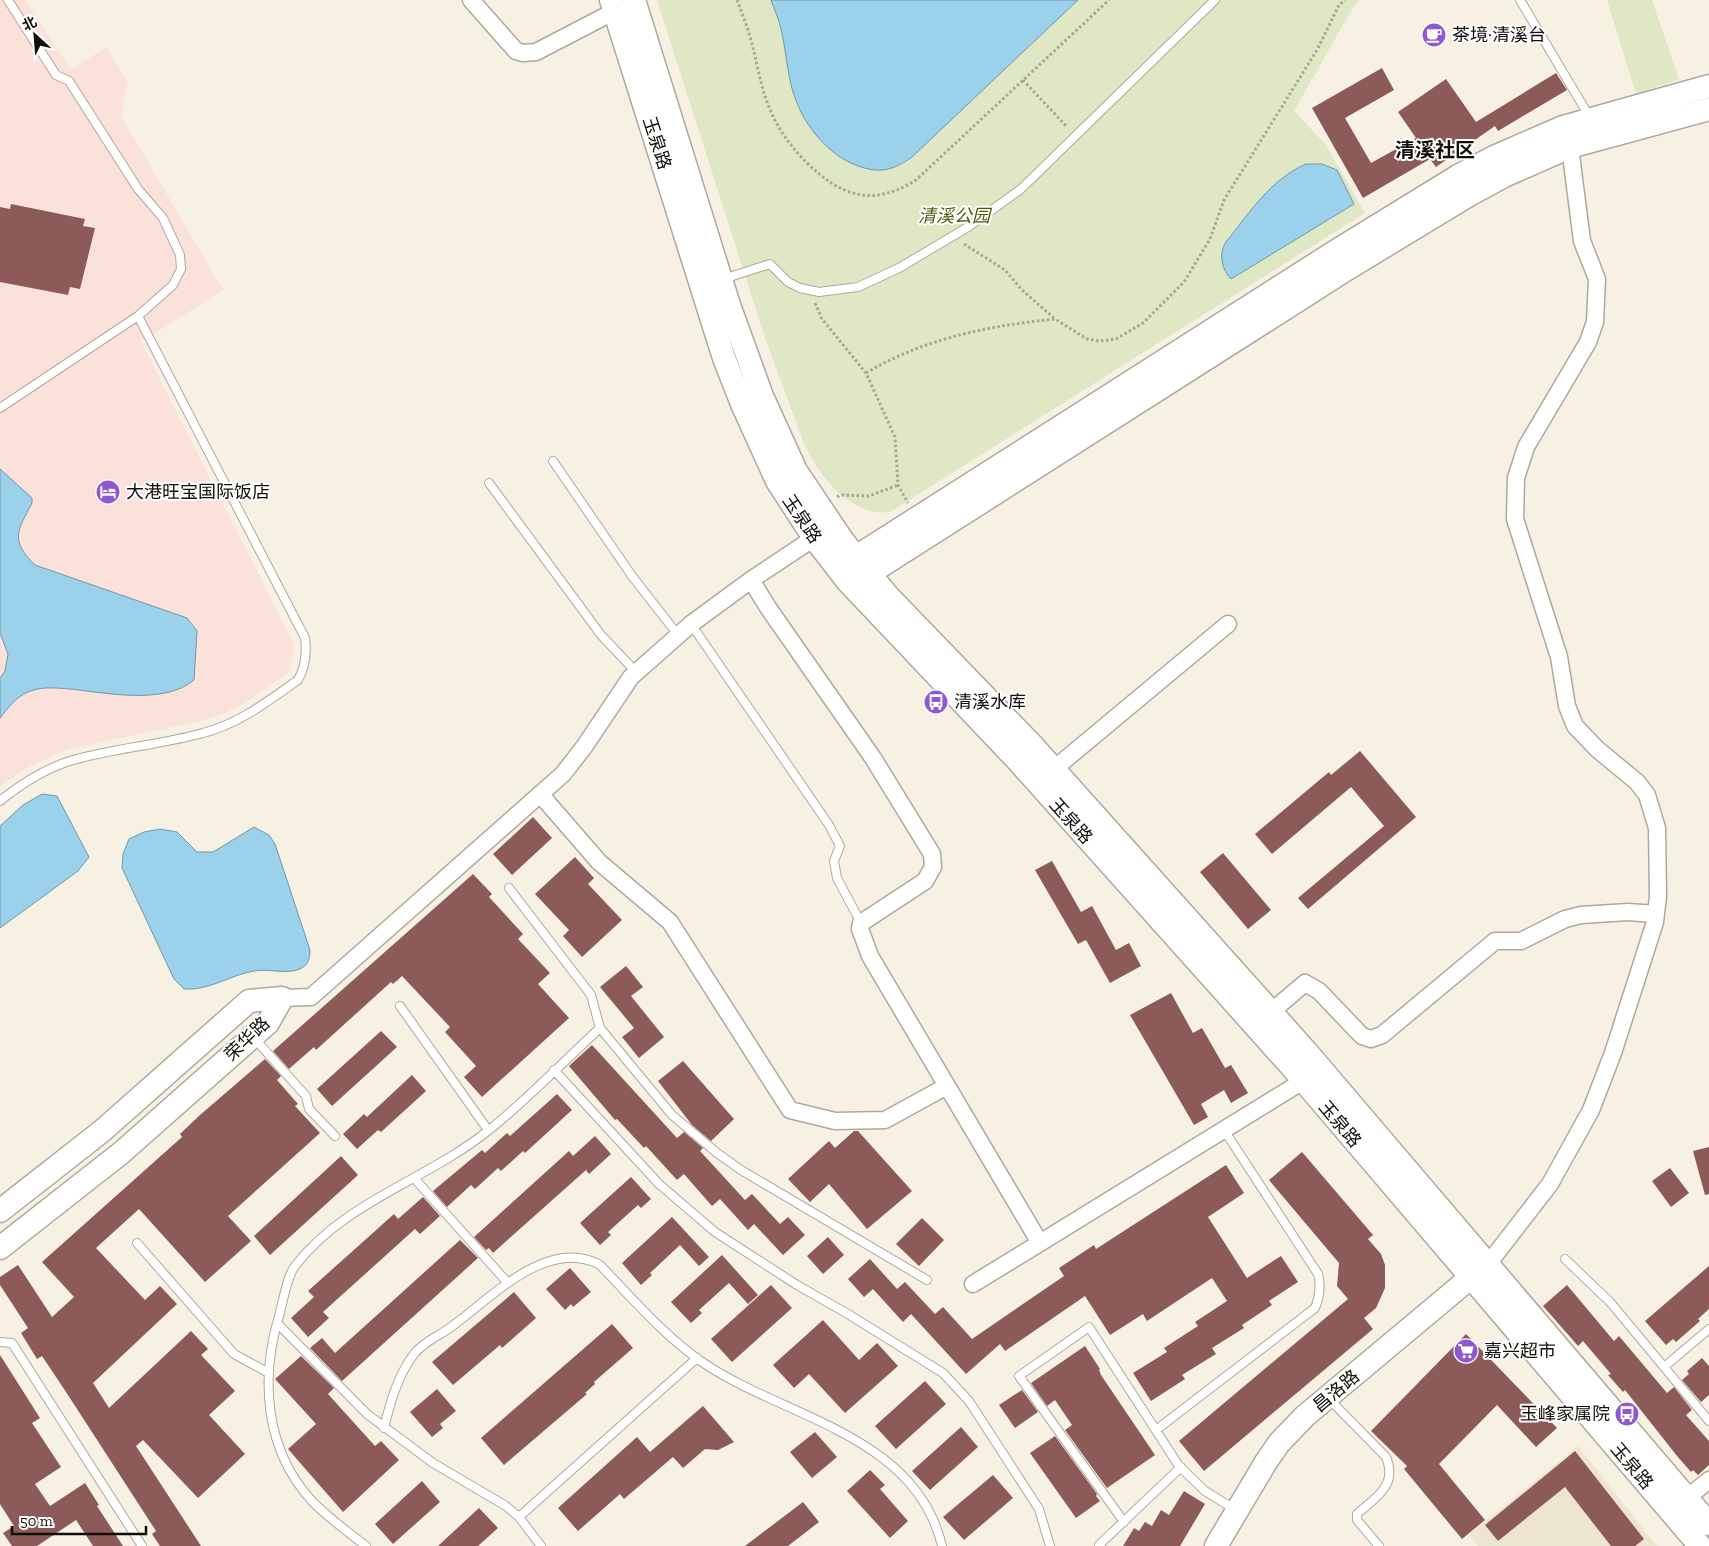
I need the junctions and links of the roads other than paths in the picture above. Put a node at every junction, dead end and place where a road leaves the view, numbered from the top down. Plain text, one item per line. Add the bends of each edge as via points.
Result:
1 (8, 0) edge
2 (471, 0) edge
3 (1215, 0) edge
4 (1520, 0) edge
5 (620, 4) edge
6 (1709, 86) edge
7 (1709, 108) edge
8 (1590, 118) junction
9 (1570, 147) junction
10 (721, 279) junction
11 (138, 316) junction
12 (0, 408) edge
13 (553, 461) dead end
14 (488, 483) dead end
15 (814, 538) junction
16 (853, 571) junction
17 (751, 580) junction
18 (1228, 624) dead end
19 (684, 630) junction
20 (636, 672) junction
21 (1054, 770) junction
22 (540, 794) junction
23 (0, 801) edge
24 (509, 888) dead end
25 (1656, 914) junction
26 (861, 923) junction
27 (282, 998) junction
28 (400, 1006) dead end
29 (1271, 1012) junction
30 (600, 1028) junction
31 (253, 1037) junction
32 (554, 1070) junction
33 (1304, 1081) junction
34 (947, 1086) junction
35 (488, 1130) junction
36 (1224, 1130) junction
37 (335, 1136) dead end
38 (414, 1178) junction
39 (0, 1211) edge
40 (137, 1242) dead end
41 (1040, 1243) junction
42 (0, 1248) edge
43 (1565, 1259) dead end
44 (1479, 1271) junction
45 (927, 1280) dead end
46 (508, 1282) junction
47 (973, 1284) dead end
48 (277, 1323) junction
49 (1709, 1330) edge
50 (0, 1342) edge
51 (697, 1358) junction
52 (1664, 1367) junction
53 (267, 1372) junction
54 (1327, 1398) junction
55 (1709, 1421) edge
56 (384, 1428) junction
57 (1156, 1430) junction
58 (1181, 1467) junction
59 (1709, 1480) edge
60 (1687, 1498) junction
61 (1237, 1511) junction
62 (520, 1517) junction
63 (1124, 1522) junction
64 (1709, 1524) edge
65 (1100, 1545) edge
66 (142, 1546) edge
67 (366, 1546) edge
68 (541, 1546) edge
69 (942, 1546) edge
70 (1050, 1546) edge
71 (1216, 1546) edge
72 (1379, 1546) edge
73 (1700, 1546) edge

1 - 11 lane via 56,75 69,81 138,189 163,218 180,255 181,269 173,286
2 - 5 street via 516,51 523,53 536,52
3 - 10 lane via 1020,188 953,236 873,282 836,291 809,291 788,282 770,264
4 - 8 lane
5 - 10 main road, 玉泉路
5 - 15 main road, 玉泉路 via 712,320 742,404 777,481
6 - 8 main road
7 - 9 main road
8 - 16 main road via 1531,139 1458,176 916,519
9 - 16 main road via 1504,176 1453,205
9 - 25 street via 1582,241 1597,279 1595,322 1588,342 1526,448 1516,478 1515,519 1559,657 1567,706 1575,726 1647,795 1657,828 1659,849
10 - 16 main road, 玉泉路 via 765,404 796,471
11 - 12 lane
11 - 23 lane via 305,638 306,658 302,673 298,680 251,713 229,724 204,733 72,760 35,777
13 - 19 lane via 632,576
14 - 20 lane via 601,635
15 - 16 main road, 玉泉路
15 - 17 street
16 - 21 main road, 玉泉路
16 - 33 main road, 玉泉路
17 - 19 street
17 - 26 street via 873,758 932,854 933,867 925,881
18 - 21 street
19 - 20 street
19 - 26 lane via 829,825 840,846 834,861 838,878
20 - 22 street via 563,774
21 - 29 main road, 玉泉路
22 - 27 street via 311,997
22 - 34 street via 599,862 670,922 790,1110 835,1121 885,1120
24 - 30 lane via 591,996
25 - 29 street via 1581,915 1521,940 1495,941 1382,1035 1371,1039 1362,1036 1319,991 1305,983
25 - 44 street via 1613,1053 1591,1110 1550,1184
26 - 34 street via 860,929 870,956
27 - 31 main road, 荣华路 via 268,1023
27 - 39 main road, 荣华路 via 249,1001 102,1131
28 - 35 lane
29 - 44 main road, 玉泉路
30 - 32 lane
30 - 45 lane via 672,1115 717,1153
31 - 37 lane via 306,1096 309,1108
31 - 42 main road, 荣华路 via 121,1153
32 - 35 lane
32 - 70 lane via 659,1184 716,1232 788,1280 943,1373 969,1402 1039,1509
33 - 36 street
33 - 44 main road, 玉泉路
34 - 41 street
35 - 38 lane
36 - 41 street
36 - 57 lane via 1318,1274 1318,1300 1314,1308
38 - 46 lane
38 - 48 lane via 350,1214 303,1256 293,1268
40 - 53 lane via 234,1354
41 - 47 street
43 - 52 lane via 1610,1302
44 - 54 main road, 昌洛路
44 - 60 main road, 玉泉路
44 - 73 main road, 玉泉路
46 - 51 lane via 561,1258 593,1261 674,1340
46 - 56 lane via 414,1353 397,1386
48 - 53 lane
48 - 56 lane via 342,1391
49 - 52 lane
50 - 66 lane via 12,1344
51 - 62 lane
51 - 69 lane via 728,1378 857,1440 889,1461 925,1503
52 - 55 lane
53 - 67 lane via 271,1415 289,1467 316,1505
54 - 61 main road, 昌洛路 via 1279,1443
54 - 72 lane via 1386,1458 1390,1466 1391,1478 1384,1489 1357,1514 1357,1520
56 - 62 lane via 432,1463 483,1491
57 - 58 lane
57 - 63 lane via 1089,1327 1019,1376
58 - 61 lane via 1205,1491
58 - 63 lane
59 - 60 street
60 - 64 main road, 玉泉路
61 - 71 main road, 昌洛路
62 - 68 lane
63 - 65 lane

